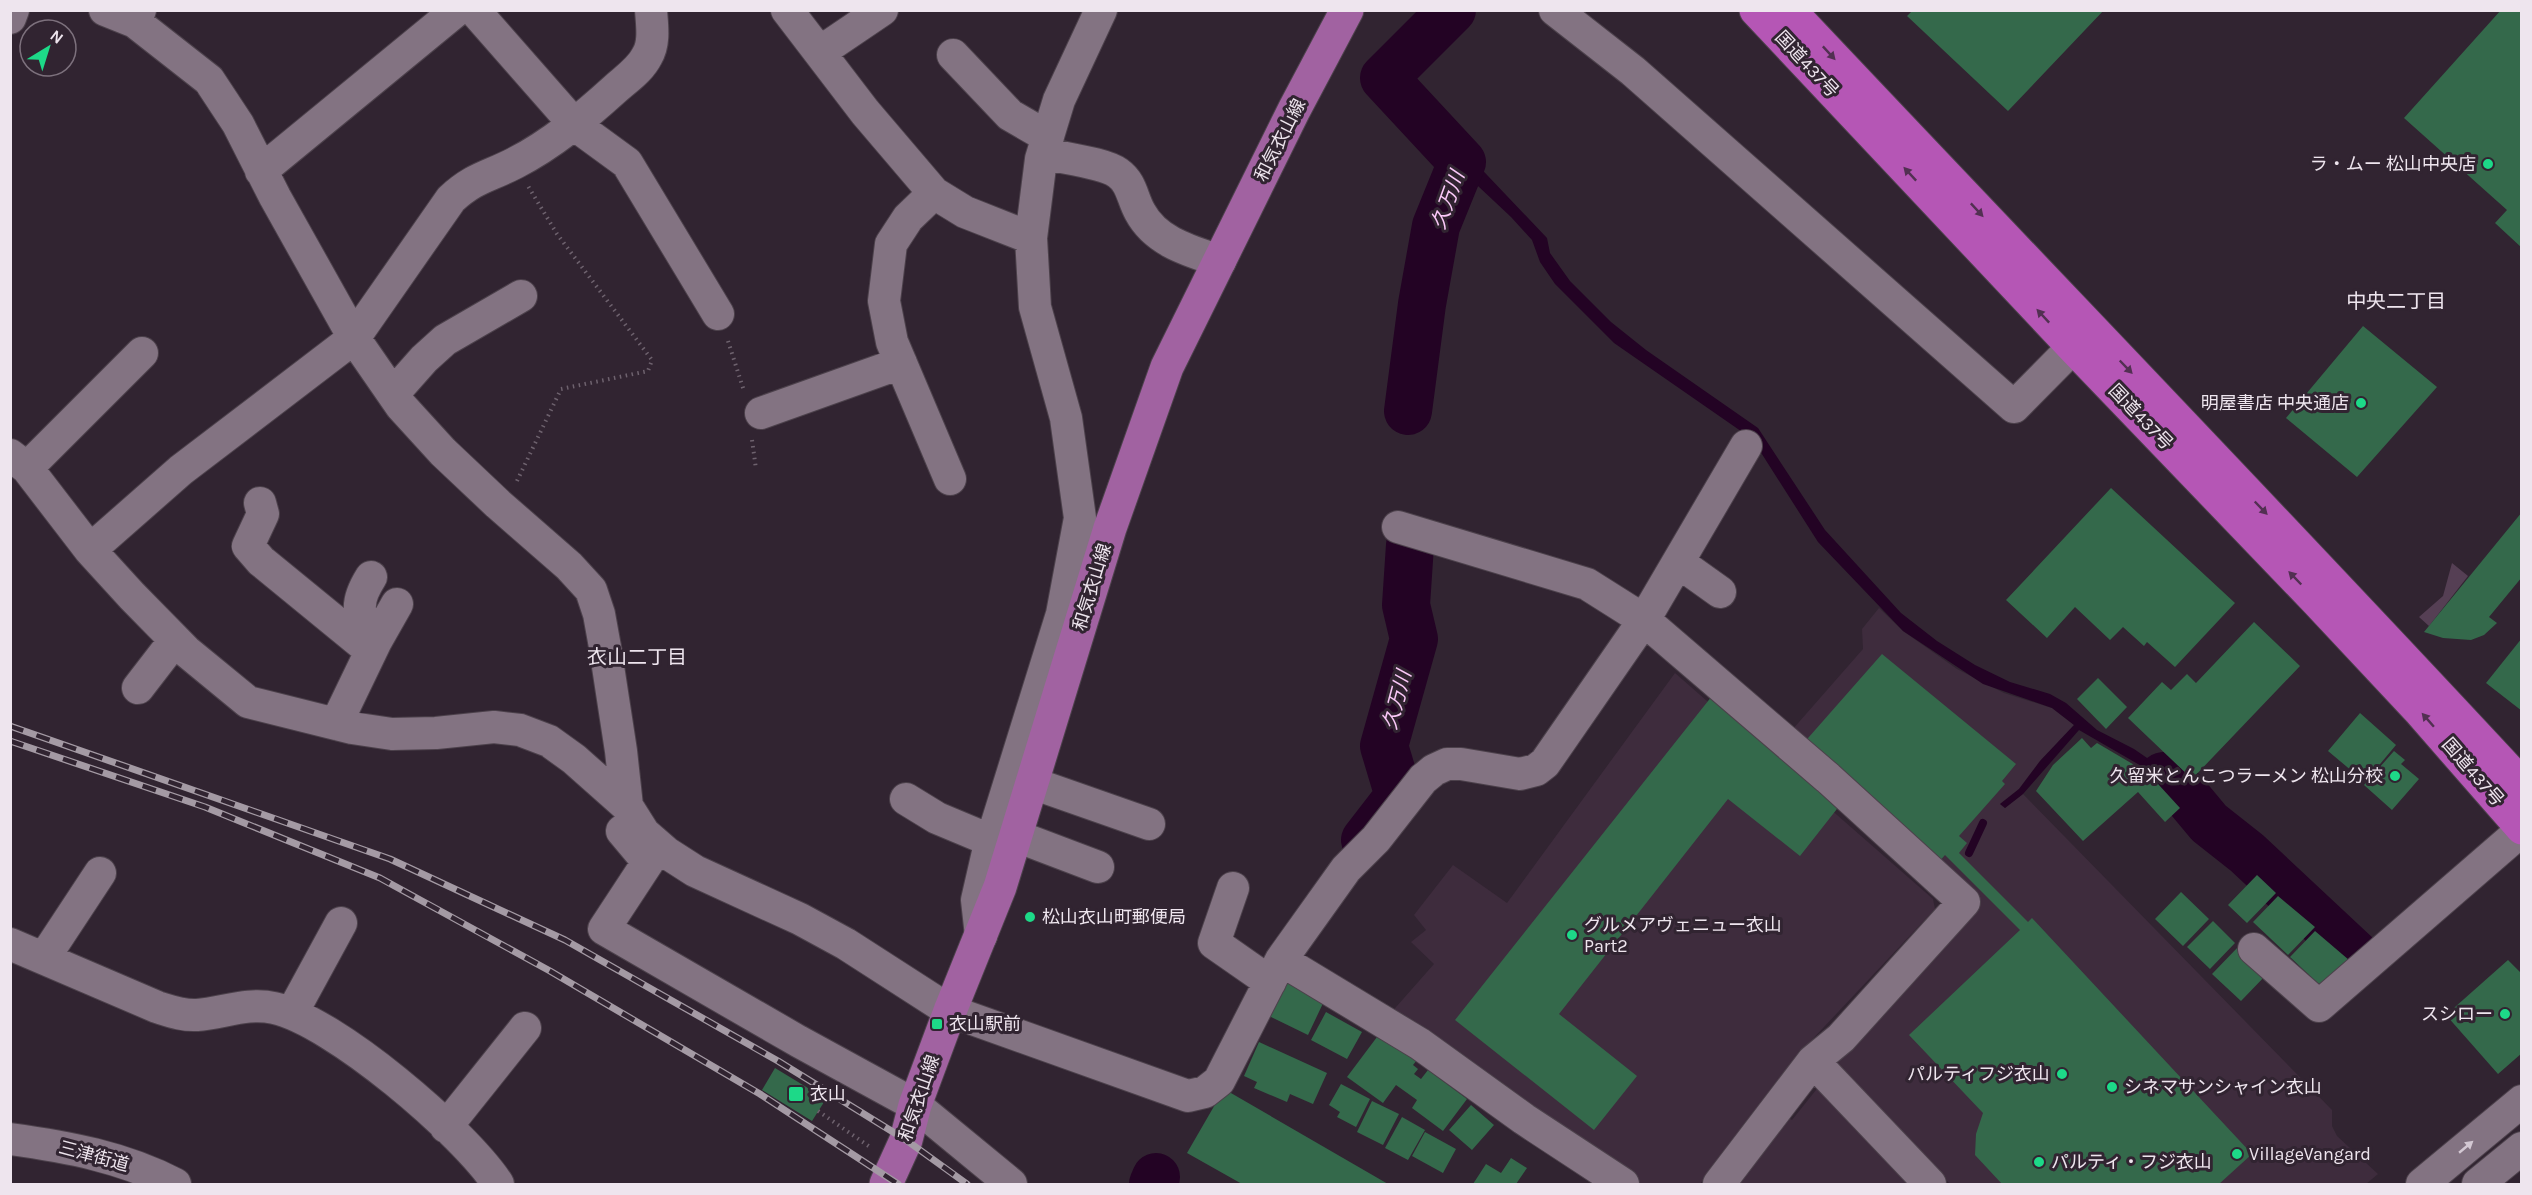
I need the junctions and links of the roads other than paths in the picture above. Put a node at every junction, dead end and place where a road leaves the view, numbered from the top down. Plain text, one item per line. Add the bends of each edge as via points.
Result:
1 (13, 10) edge
2 (105, 10) edge
3 (457, 10) edge
4 (474, 10) edge
5 (651, 10) edge
6 (787, 10) edge
7 (882, 10) edge
8 (1101, 10) edge
9 (1555, 10) edge
10 (1756, 10) edge
11 (1789, 10) edge
12 (1342, 12) edge
13 (138, 16) edge
14 (10, 18) edge
15 (820, 52) junction
16 (953, 55) dead end
17 (575, 125) junction
18 (1045, 145) junction
19 (261, 171) junction
20 (934, 193) junction
21 (1031, 238) junction
22 (1220, 261) junction
23 (521, 296) dead end
24 (718, 314) dead end
25 (354, 338) junction
26 (2081, 339) junction
27 (142, 353) dead end
28 (901, 363) junction
29 (393, 394) junction
30 (761, 413) dead end
31 (1746, 446) dead end
32 (19, 462) edge
33 (950, 479) dead end
34 (260, 503) dead end
35 (1398, 527) dead end
36 (90, 550) junction
37 (1678, 562) junction
38 (371, 577) dead end
39 (1720, 592) dead end
40 (397, 604) dead end
41 (1644, 620) junction
42 (175, 640) junction
43 (374, 646) junction
44 (138, 688) dead end
45 (336, 724) junction
46 (1032, 783) junction
47 (2522, 785) edge
48 (906, 799) dead end
49 (627, 806) junction
50 (1149, 824) dead end
51 (2522, 829) edge
52 (1004, 839) junction
53 (1098, 867) dead end
54 (100, 873) dead end
55 (1233, 888) dead end
56 (341, 923) dead end
57 (10, 944) edge
58 (2254, 949) dead end
59 (44, 958) junction
60 (1275, 971) junction
61 (950, 1011) junction
62 (292, 1013) junction
63 (525, 1028) dead end
64 (1813, 1061) junction
65 (2522, 1101) edge
66 (915, 1105) junction
67 (446, 1127) junction
68 (10, 1139) edge
69 (2522, 1148) edge
70 (891, 1174) edge
71 (175, 1185) edge
72 (498, 1185) edge
73 (1011, 1185) edge
74 (1623, 1185) edge
75 (1719, 1185) edge
76 (1930, 1185) edge
77 (2421, 1185) edge
78 (2478, 1185) edge

1 - 14 street
2 - 13 street
3 - 19 street
4 - 17 street
5 - 17 street via 648,55 636,71
6 - 15 street
7 - 15 street
8 - 18 street via 1059,99
9 - 26 street via 1633,71 2014,407
26 -> 10 highway, 国道437号
11 -> 26 highway, 国道437号
12 - 22 main road, 和気衣山線
13 - 19 street via 209,80 238,124
15 - 20 street
16 - 18 street via 1010,115
17 - 24 street via 627,163
17 - 25 street via 514,164 466,185 451,199
18 - 21 street
18 - 22 street via 1112,170 1129,182 1140,213 1157,233 1179,247
19 - 25 street
20 - 21 street via 965,213
20 - 28 street via 908,218 891,244 884,301 892,342
21 - 52 street via 1035,307 1066,418 1080,518 1062,614
22 - 46 main road, 和気衣山線 via 1163,378 1110,528
23 - 29 street via 445,340
25 - 29 street
25 - 36 street via 181,470
26 -> 47 highway, 国道437号 via 2335,584
51 -> 26 highway, 国道437号 via 2419,710
27 - 32 street
28 - 30 street
28 - 33 street
29 - 49 street via 443,452 591,590 605,647
31 - 37 street
32 - 36 street
34 - 43 street via 263,514 248,546 261,561
35 - 41 street via 1587,584
36 - 42 street
37 - 39 street
37 - 41 street
38 - 43 street via 360,595 360,611
40 - 43 street
41 - 60 street via 1545,763 1536,770 1520,774 1454,764 1440,766 1428,774 1376,839 1346,869
41 - 64 street via 1820,771 1964,902 1841,1038
42 - 44 street
42 - 45 street via 248,702
43 - 45 street
45 - 49 street via 392,734 494,727 520,730 549,741
46 - 50 street
46 - 52 main road, 和気衣山線
48 - 52 street via 937,818
49 - 61 street via 644,833 695,871 801,919
49 - 66 street via 611,818 648,862 604,929
51 - 58 street via 2319,1006
52 - 53 street
52 - 61 main road, 和気衣山線 via 1000,887
54 - 59 street
55 - 60 street via 1214,943
56 - 62 street
57 - 59 street
59 - 62 street via 179,1014 249,1006
60 - 61 street via 1219,1081 1194,1096 1176,1093
60 - 74 street via 1420,1044
61 - 66 main road, 和気衣山線
62 - 67 street via 350,1047
63 - 67 street
64 - 75 street
64 - 76 street
77 -> 65 street
66 - 70 main road, 和気衣山線
66 - 73 street
67 - 72 street
68 - 71 street, 三津街道 via 121,1160
69 - 78 street

